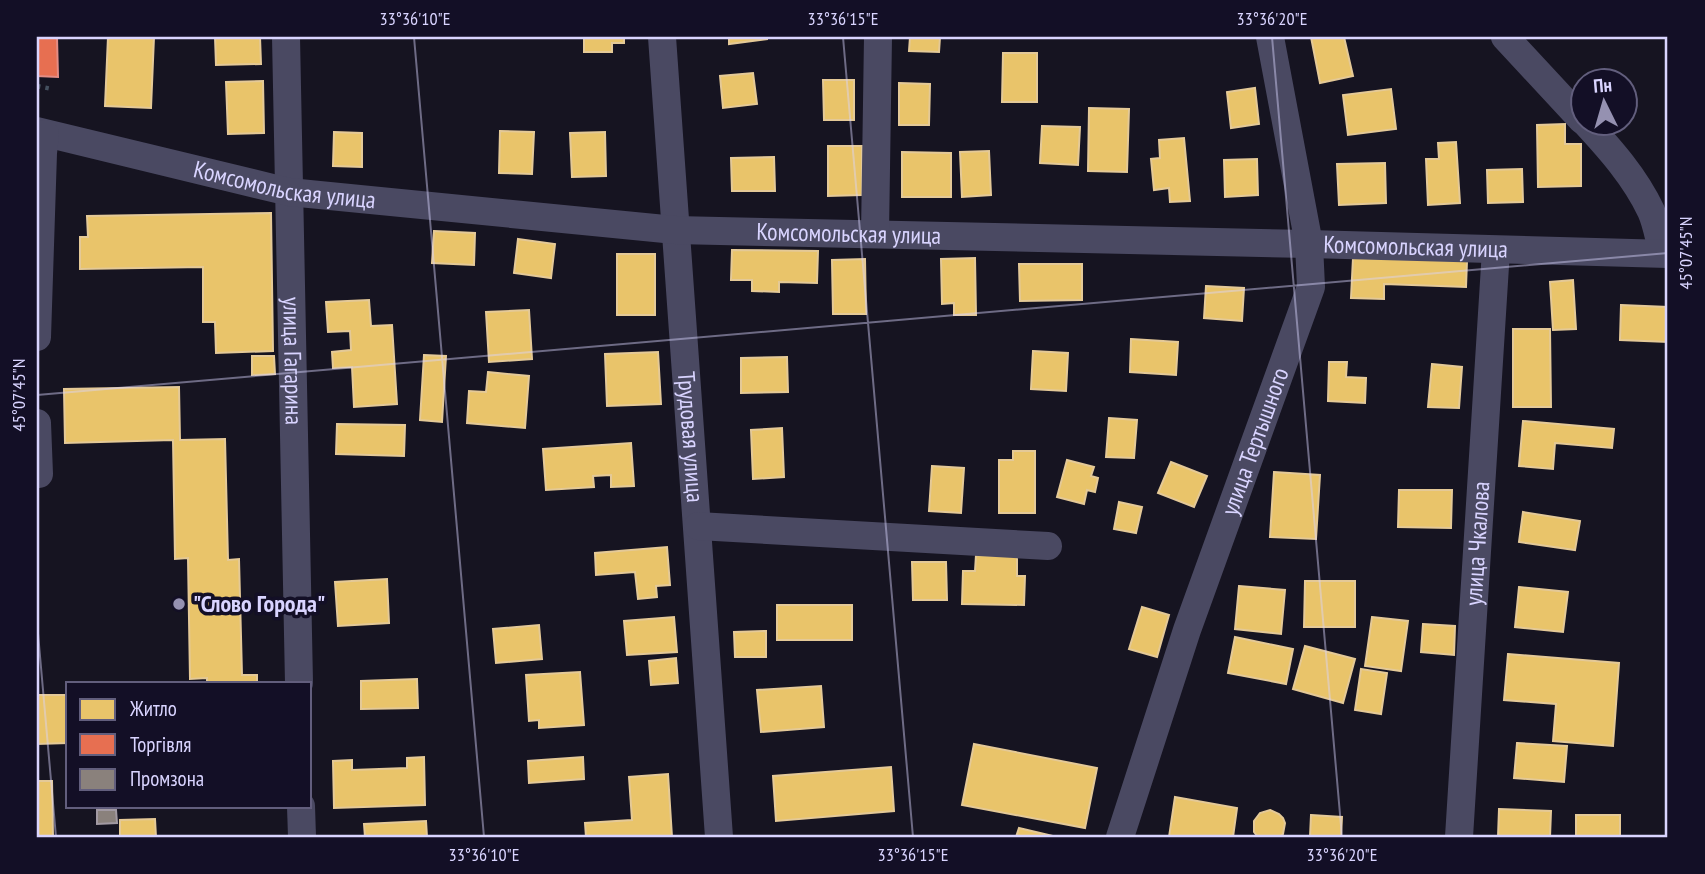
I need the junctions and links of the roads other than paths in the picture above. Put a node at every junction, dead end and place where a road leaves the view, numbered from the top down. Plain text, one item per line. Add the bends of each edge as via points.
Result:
1 (286, 37) edge
2 (662, 37) edge
3 (878, 37) edge
4 (1270, 37) edge
5 (1505, 37) edge
6 (1568, 104) edge
7 (41, 132) edge
8 (1598, 136) edge
9 (289, 192) junction
10 (675, 230) junction
11 (874, 234) junction
12 (1309, 244) junction
13 (1496, 250) junction
14 (1666, 254) edge
15 (37, 337) edge
16 (37, 423) edge
17 (39, 474) dead end
18 (698, 526) junction
19 (1048, 546) dead end
20 (299, 682) edge
21 (301, 808) edge
22 (302, 837) edge
23 (719, 837) edge
24 (1120, 837) edge
25 (1459, 837) edge

1 - 9 street, улица Гагарина
2 - 10 street, Трудовая улица
3 - 11 street
4 - 12 street, улица Тертышного
5 - 6 street
7 - 9 street, Комсомольская улица
7 - 15 street
8 - 14 street via 1636,185 1652,213
9 - 10 street, Комсомольская улица
9 - 20 street, улица Гагарина
10 - 11 street, Комсомольская улица
10 - 18 street, Трудовая улица
11 - 12 street, Комсомольская улица
12 - 13 street, Комсомольская улица
12 - 24 street, улица Тертышного via 1311,287 1187,630
13 - 14 street, Комсомольская улица
13 - 25 street, улица Чкалова
16 - 17 street
18 - 19 street
18 - 23 street, Трудовая улица
21 - 22 street

